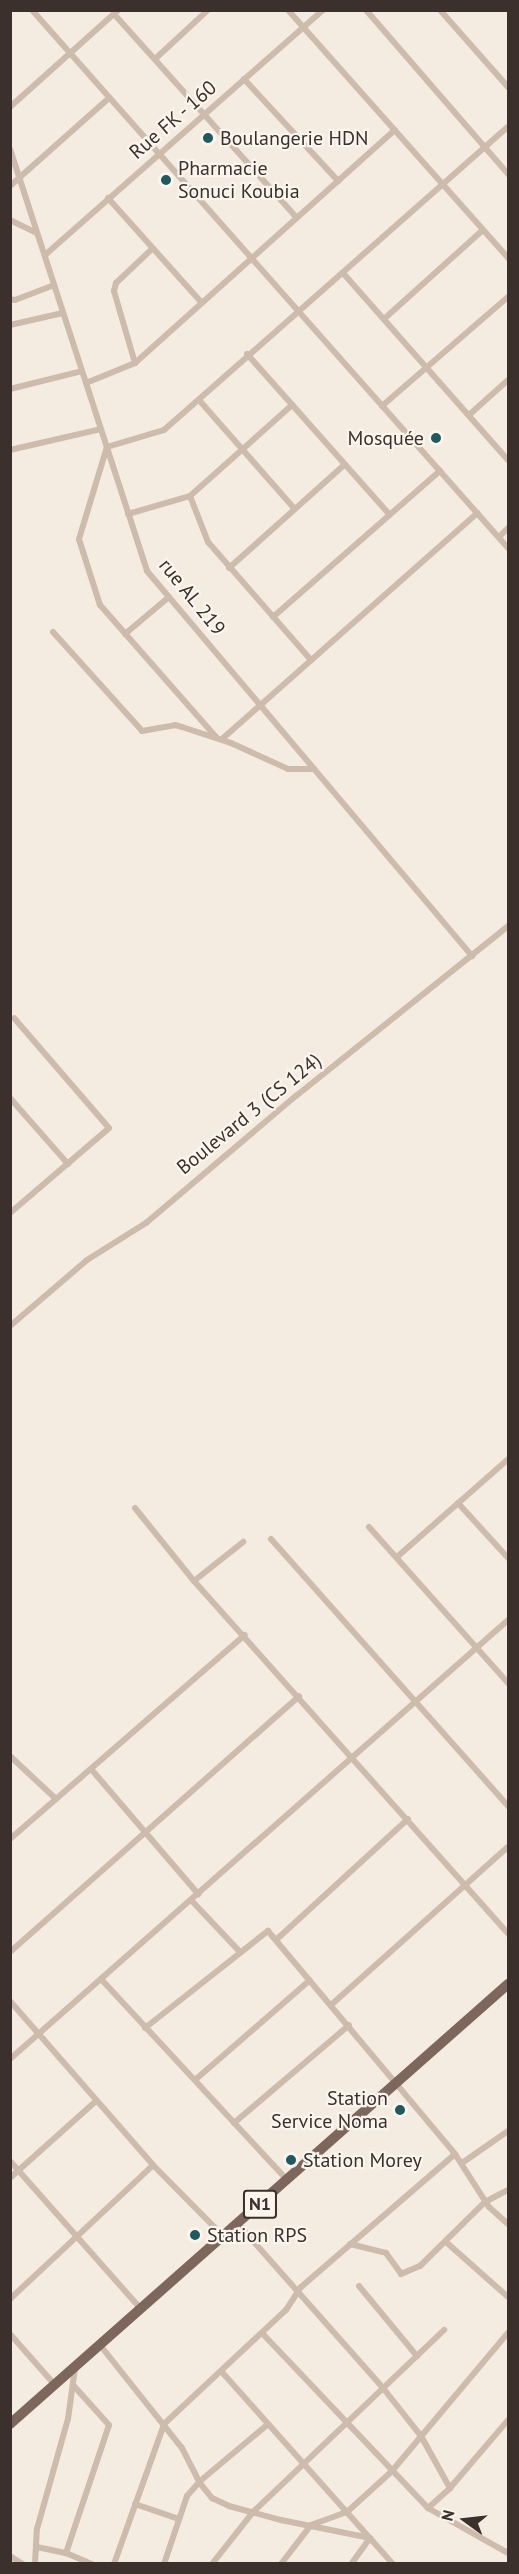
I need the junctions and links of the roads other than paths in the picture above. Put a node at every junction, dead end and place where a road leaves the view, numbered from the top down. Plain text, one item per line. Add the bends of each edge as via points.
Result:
1 (32, 10) edge
2 (208, 10) edge
3 (288, 10) edge
4 (323, 10) edge
5 (366, 10) edge
6 (440, 10) edge
7 (116, 12) edge
8 (303, 28) junction
9 (69, 53) junction
10 (155, 59) junction
11 (244, 79) junction
12 (508, 87) edge
13 (109, 98) junction
14 (10, 107) edge
15 (204, 115) junction
16 (508, 127) edge
17 (394, 130) junction
18 (486, 147) junction
19 (10, 149) edge
20 (159, 154) junction
21 (508, 174) edge
22 (20, 177) junction
23 (338, 181) junction
24 (10, 186) edge
25 (442, 186) junction
26 (108, 198) junction
27 (296, 217) junction
28 (10, 220) edge
29 (483, 230) junction
30 (38, 233) junction
31 (152, 249) junction
32 (45, 255) junction
33 (508, 258) edge
34 (252, 259) junction
35 (343, 273) junction
36 (54, 285) junction
37 (508, 297) edge
38 (10, 299) edge
39 (201, 302) junction
40 (298, 310) junction
41 (63, 313) junction
42 (384, 319) junction
43 (10, 325) edge
44 (248, 354) junction
45 (135, 363) junction
46 (428, 368) junction
47 (82, 371) junction
48 (508, 380) edge
49 (86, 383) junction
50 (10, 389) edge
51 (199, 400) junction
52 (292, 405) junction
53 (382, 406) junction
54 (469, 415) junction
55 (101, 429) junction
56 (107, 447) junction
57 (10, 450) edge
58 (242, 450) junction
59 (508, 457) edge
60 (344, 465) junction
61 (440, 471) junction
62 (190, 496) junction
63 (294, 508) junction
64 (477, 513) junction
65 (128, 514) junction
66 (389, 514) junction
67 (508, 528) edge
68 (499, 537) junction
69 (508, 548) edge
70 (229, 568) junction
71 (169, 597) junction
72 (273, 617) junction
73 (53, 632) dead end
74 (125, 634) junction
75 (311, 660) junction
76 (260, 705) junction
77 (219, 738) junction
78 (314, 769) junction
79 (508, 926) edge
80 (472, 956) junction
81 (14, 1018) dead end
82 (10, 1098) edge
83 (68, 1164) junction
84 (10, 1200) edge
85 (17, 1207) junction
86 (10, 1213) edge
87 (10, 1326) edge
88 (508, 1459) edge
89 (458, 1503) junction
90 (135, 1508) dead end
91 (369, 1527) dead end
92 (270, 1539) dead end
93 (243, 1542) dead end
94 (396, 1557) junction
95 (508, 1558) edge
96 (194, 1581) junction
97 (508, 1620) edge
98 (245, 1635) junction
99 (478, 1648) junction
100 (508, 1683) edge
101 (298, 1696) junction
102 (416, 1703) junction
103 (10, 1756) edge
104 (353, 1758) junction
105 (92, 1769) junction
106 (56, 1799) junction
107 (508, 1806) edge
108 (408, 1819) junction
109 (145, 1832) junction
110 (10, 1839) edge
111 (508, 1847) edge
112 (466, 1885) junction
113 (198, 1894) junction
114 (191, 1900) junction
115 (508, 1933) edge
116 (276, 1940) junction
117 (10, 1952) edge
118 (240, 1952) junction
119 (101, 1978) junction
120 (310, 1980) junction
121 (508, 1984) edge
122 (10, 2001) edge
123 (331, 2005) junction
124 (349, 2025) junction
125 (145, 2028) junction
126 (39, 2034) junction
127 (10, 2059) edge
128 (195, 2080) junction
129 (397, 2083) junction
130 (96, 2101) junction
131 (234, 2123) junction
132 (508, 2131) edge
133 (455, 2154) junction
134 (10, 2161) edge
135 (462, 2163) junction
136 (153, 2165) junction
137 (19, 2171) junction
138 (10, 2178) edge
139 (287, 2180) junction
140 (508, 2190) edge
141 (485, 2202) junction
142 (238, 2224) junction
143 (508, 2224) edge
144 (77, 2236) junction
145 (224, 2237) junction
146 (446, 2242) junction
147 (350, 2244) junction
148 (359, 2286) dead end
149 (297, 2293) junction
150 (508, 2297) edge
151 (10, 2299) edge
152 (141, 2309) junction
153 (444, 2330) dead end
154 (262, 2332) junction
155 (508, 2333) edge
156 (10, 2334) edge
157 (100, 2345) junction
158 (417, 2356) junction
159 (75, 2367) junction
160 (221, 2371) junction
161 (55, 2385) junction
162 (73, 2385) junction
163 (383, 2388) junction
164 (508, 2420) edge
165 (347, 2423) junction
166 (10, 2424) edge
167 (164, 2424) junction
168 (268, 2424) junction
169 (421, 2436) junction
170 (303, 2463) junction
171 (392, 2471) junction
172 (199, 2482) junction
173 (450, 2488) junction
174 (135, 2504) junction
175 (428, 2508) junction
176 (253, 2512) junction
177 (346, 2512) junction
178 (179, 2519) junction
179 (311, 2525) junction
180 (370, 2538) junction
181 (37, 2547) junction
182 (66, 2553) junction
183 (508, 2553) edge
184 (10, 2556) edge
185 (23, 2564) edge
186 (35, 2564) edge
187 (92, 2564) edge
188 (114, 2564) edge
189 (164, 2564) edge
190 (212, 2564) edge
191 (281, 2564) edge
192 (351, 2564) edge
193 (393, 2564) edge

1 - 9 street
2 - 10 street
3 - 8 street
4 - 8 street, Rue FK - 160
5 - 18 street
6 - 12 street
7 - 9 street
7 - 10 street
8 - 11 street, Rue FK - 160
8 - 17 street
9 - 13 street
9 - 14 street
10 - 15 street
11 - 15 street, Rue FK - 160
11 - 23 street
13 - 20 street
13 - 22 street
15 - 20 street, Rue FK - 160
15 - 27 street
16 - 18 street
17 - 23 street
17 - 25 street
18 - 21 street
18 - 25 street
19 - 22 street, rue AL 219
20 - 26 street, Rue FK - 160
20 - 34 street
22 - 24 street
22 - 30 street, rue AL 219
23 - 27 street
25 - 29 street
25 - 35 street
26 - 31 street
26 - 32 street, Rue FK - 160
27 - 34 street
28 - 30 street
29 - 33 street
29 - 42 street
30 - 32 street, rue AL 219
31 - 39 street
31 - 45 street via 116,283 114,291
32 - 36 street, rue AL 219
34 - 39 street
34 - 40 street
35 - 40 street
35 - 42 street
36 - 38 street
36 - 41 street, rue AL 219
37 - 46 street
39 - 45 street
40 - 44 street
40 - 53 street
41 - 43 street
41 - 47 street, rue AL 219
42 - 46 street
44 - 51 street
44 - 52 street
45 - 49 street
46 - 53 street
46 - 54 street
47 - 49 street, rue AL 219
47 - 50 street
48 - 54 street
49 - 55 street, rue AL 219
51 - 56 street via 158,433
51 - 58 street
52 - 58 street
52 - 60 street
53 - 61 street
54 - 59 street
55 - 56 street, rue AL 219
55 - 57 street
56 - 65 street, rue AL 219
56 - 74 street via 79,539 100,605
58 - 62 street
58 - 63 street
60 - 63 street
60 - 66 street
61 - 64 street
61 - 66 street
62 - 65 street
62 - 70 street via 205,538
63 - 70 street
64 - 68 street
64 - 75 street
65 - 71 street, rue AL 219 via 147,571
66 - 72 street
67 - 68 street
68 - 69 street
70 - 72 street
71 - 74 street
71 - 76 street, rue AL 219
72 - 75 street
73 - 77 street via 142,731 175,725
74 - 77 street
75 - 76 street
76 - 77 street
76 - 78 street, rue AL 219
77 - 78 street via 288,769
78 - 80 street, rue AL 219
79 - 80 street, Boulevard 3 (CS 124)
80 - 87 street, Boulevard 3 (CS 124) via 296,1096 146,1223 87,1260
81 - 83 street via 109,1128
82 - 83 street
83 - 85 street
84 - 85 street
85 - 86 street
88 - 89 street
89 - 94 street
89 - 95 street
90 - 96 street
91 - 94 street
92 - 102 street
93 - 96 street
94 - 99 street
96 - 98 street
97 - 99 street
98 - 101 street
98 - 105 street
99 - 100 street
99 - 102 street
101 - 104 street
101 - 109 street
102 - 104 street
102 - 107 street
103 - 106 street
104 - 108 street
104 - 113 street
105 - 106 street
105 - 109 street
106 - 110 street
108 - 112 street
108 - 116 street
109 - 113 street
109 - 117 street
111 - 112 street
112 - 115 street
112 - 123 street
113 - 114 street
114 - 118 street
114 - 119 street
116 - 118 street via 268,1931
116 - 120 street
118 - 125 street
119 - 125 street
119 - 126 street
120 - 123 street
120 - 128 street
121 - 129 main road, N1
122 - 126 street
123 - 124 street
124 - 129 street
124 - 131 street
125 - 128 street
126 - 127 street
126 - 130 street
128 - 131 street
129 - 133 street
129 - 139 main road, N1
130 - 136 street
130 - 137 street
131 - 139 street
132 - 135 street
133 - 135 street
133 - 147 street
134 - 137 street
135 - 141 street
136 - 144 street
136 - 145 street
137 - 138 street
137 - 144 street
139 - 142 main road, N1
140 - 141 street
141 - 143 street
141 - 146 street
142 - 145 main road, N1
142 - 149 street
144 - 151 street
144 - 152 street
145 - 152 main road, N1
146 - 147 street via 420,2266 401,2274 386,2253
146 - 150 street
147 - 149 street
148 - 158 street
149 - 154 street via 286,2310
149 - 163 street
152 - 157 main road, N1
153 - 158 street
154 - 160 street
154 - 165 street
155 - 169 street
156 - 161 street
157 - 159 main road, N1
157 - 167 street
158 - 163 street
159 - 161 main road, N1
159 - 162 street
160 - 167 street
160 - 168 street
161 - 166 main road, N1
162 - 181 street via 68,2419 37,2529
162 - 182 street via 109,2425
163 - 165 street
163 - 169 street
164 - 173 street
165 - 170 street
165 - 171 street
167 - 172 street via 183,2448
167 - 174 street
168 - 170 street
168 - 172 street
169 - 171 street
169 - 173 street
170 - 176 street
170 - 177 street
171 - 175 street
171 - 177 street
172 - 176 street via 217,2501
172 - 178 street via 187,2496
173 - 175 street
174 - 178 street
174 - 188 street
175 - 183 street
176 - 179 street
176 - 190 street
177 - 179 street
177 - 180 street
178 - 189 street
179 - 180 street
179 - 191 street
180 - 192 street
180 - 193 street
181 - 182 street
181 - 186 street
182 - 187 street
184 - 185 street

